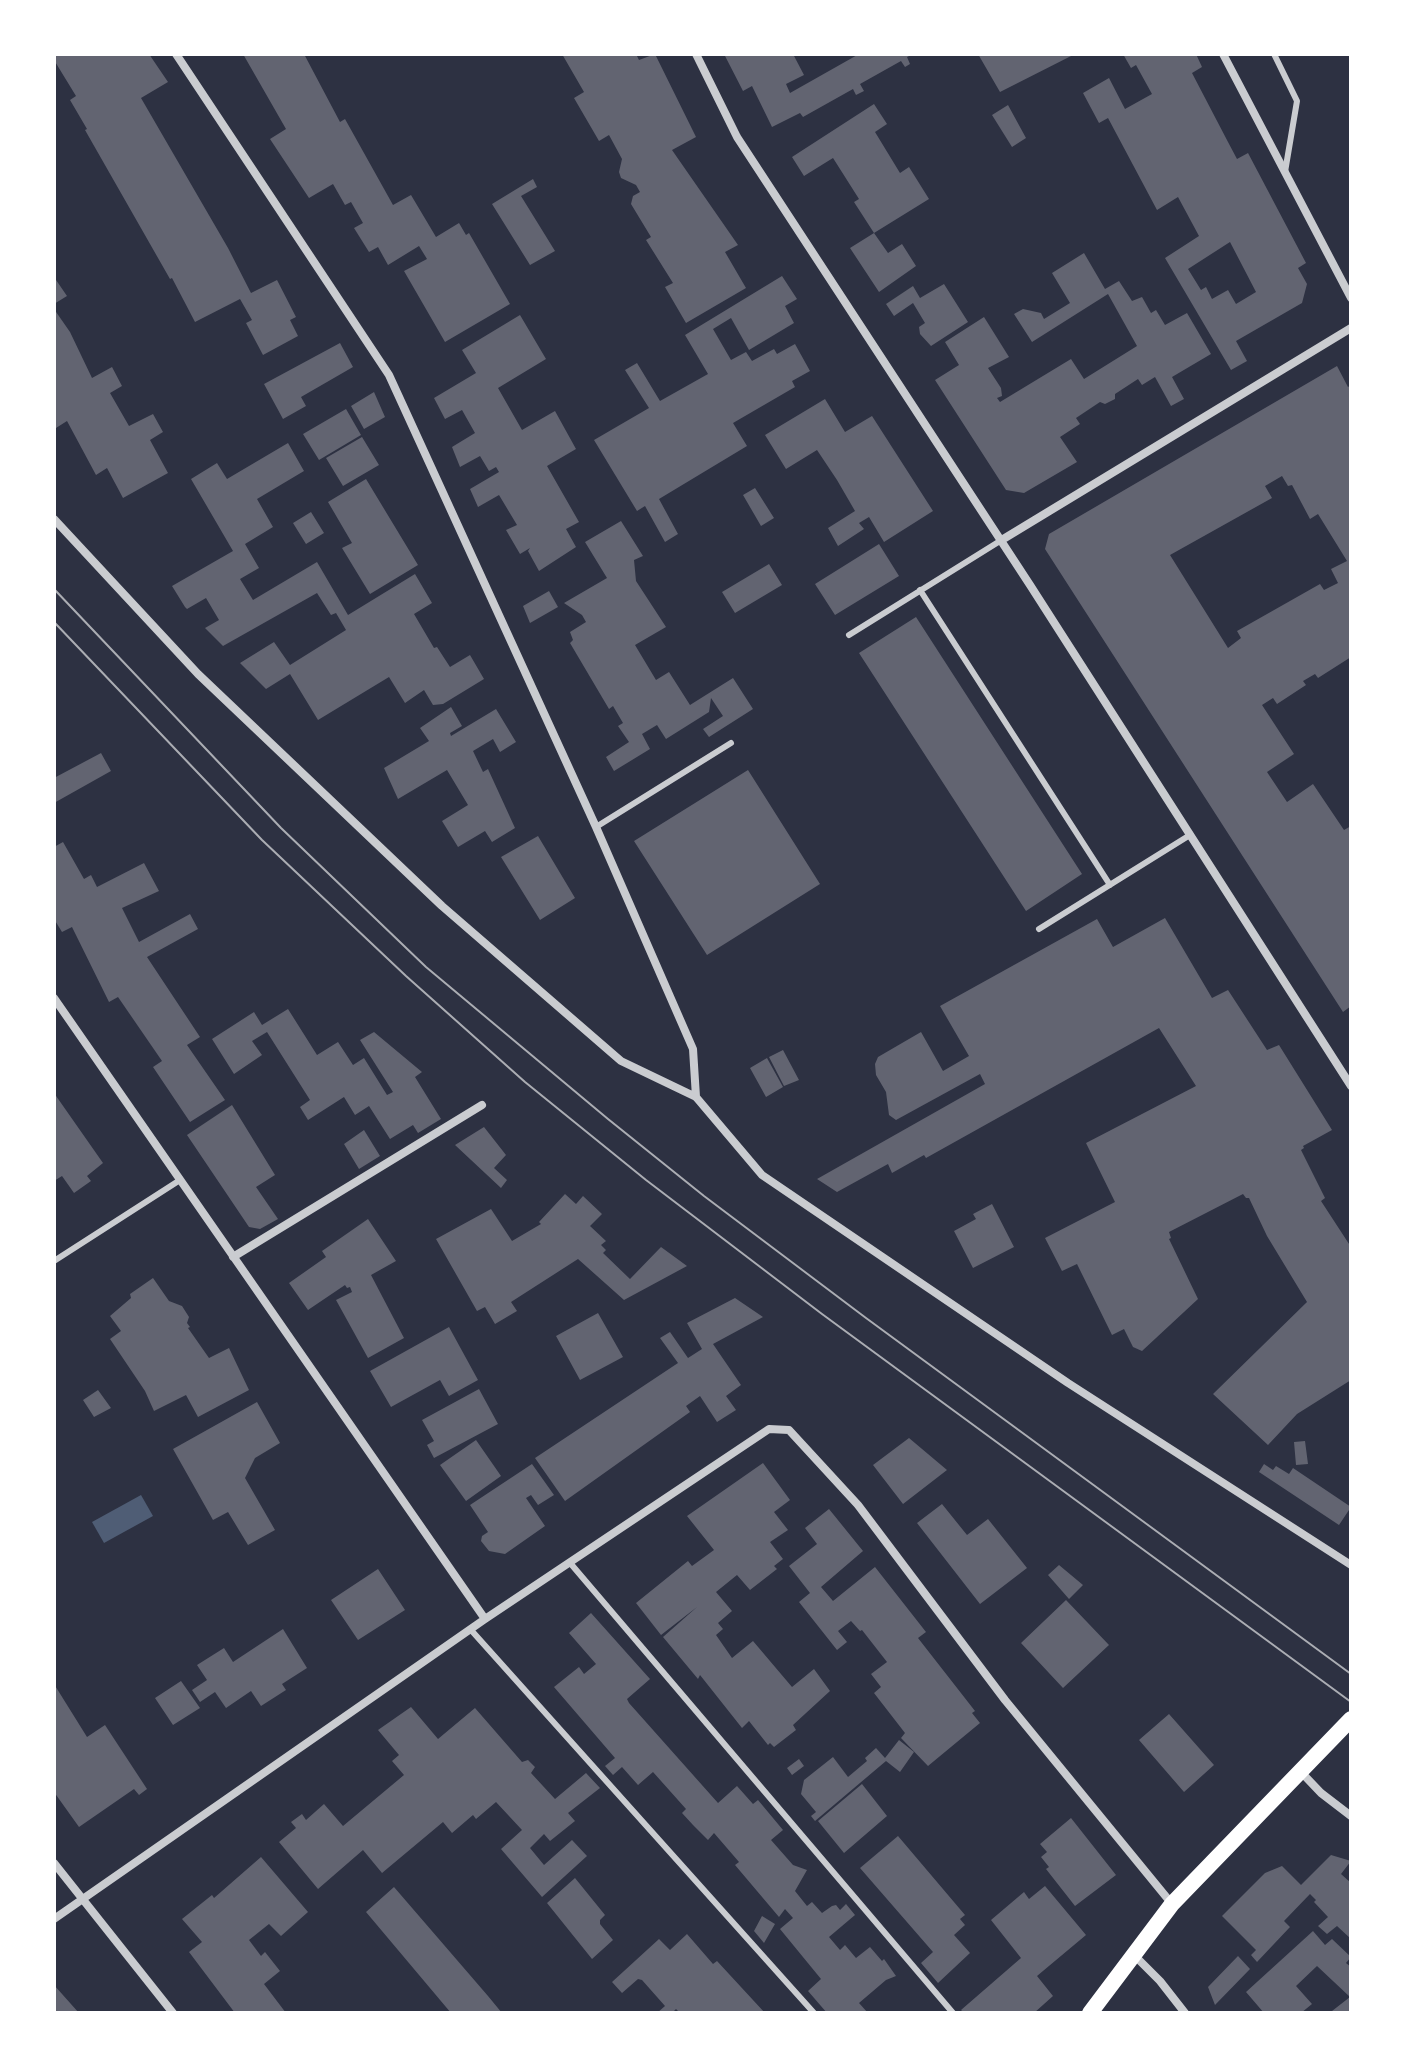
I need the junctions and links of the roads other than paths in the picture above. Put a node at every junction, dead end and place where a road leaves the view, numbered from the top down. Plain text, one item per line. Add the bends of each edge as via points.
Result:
1 (176, 54) edge
2 (696, 54) edge
3 (1223, 54) edge
4 (1274, 54) edge
5 (1285, 172) junction
6 (1351, 298) edge
7 (1351, 328) edge
8 (54, 519) edge
9 (1000, 541) junction
10 (920, 590) junction
11 (849, 635) dead end
12 (731, 743) dead end
13 (596, 827) junction
14 (1190, 835) junction
15 (1110, 885) junction
16 (1039, 929) dead end
17 (54, 998) edge
18 (1351, 1086) edge
19 (696, 1097) junction
20 (482, 1105) dead end
21 (180, 1180) junction
22 (233, 1257) junction
23 (54, 1261) edge
24 (571, 1564) junction
25 (1351, 1565) edge
26 (485, 1619) junction
27 (471, 1630) junction
28 (1351, 1719) edge
29 (1300, 1771) junction
30 (1351, 1816) edge
31 (54, 1863) edge
32 (83, 1899) junction
33 (1172, 1904) junction
34 (54, 1919) edge
35 (1134, 1955) junction
36 (173, 2013) edge
37 (814, 2013) edge
38 (953, 2013) edge
39 (1090, 2013) edge
40 (1185, 2013) edge

1 - 13 street via 389,375
2 - 9 street via 737,137
3 - 5 street
4 - 5 lane via 1297,101
5 - 6 street
7 - 9 street
8 - 19 street via 198,674 442,906 621,1061
9 - 10 lane
9 - 14 street
10 - 11 lane
10 - 15 lane
12 - 13 lane
13 - 19 street via 693,1049
14 - 15 lane
14 - 18 street
15 - 16 lane
17 - 21 street
19 - 25 street via 762,1175 1068,1383
20 - 22 street
21 - 22 street
21 - 23 lane
22 - 26 street
24 - 26 street
24 - 33 street via 769,1429 789,1430 858,1505 1005,1700
24 - 38 lane
26 - 27 street
27 - 32 street
27 - 37 lane
28 - 29 main road
29 - 30 street
29 - 33 main road
31 - 32 street
32 - 34 street
32 - 36 street
33 - 35 main road
35 - 39 main road
35 - 40 street

